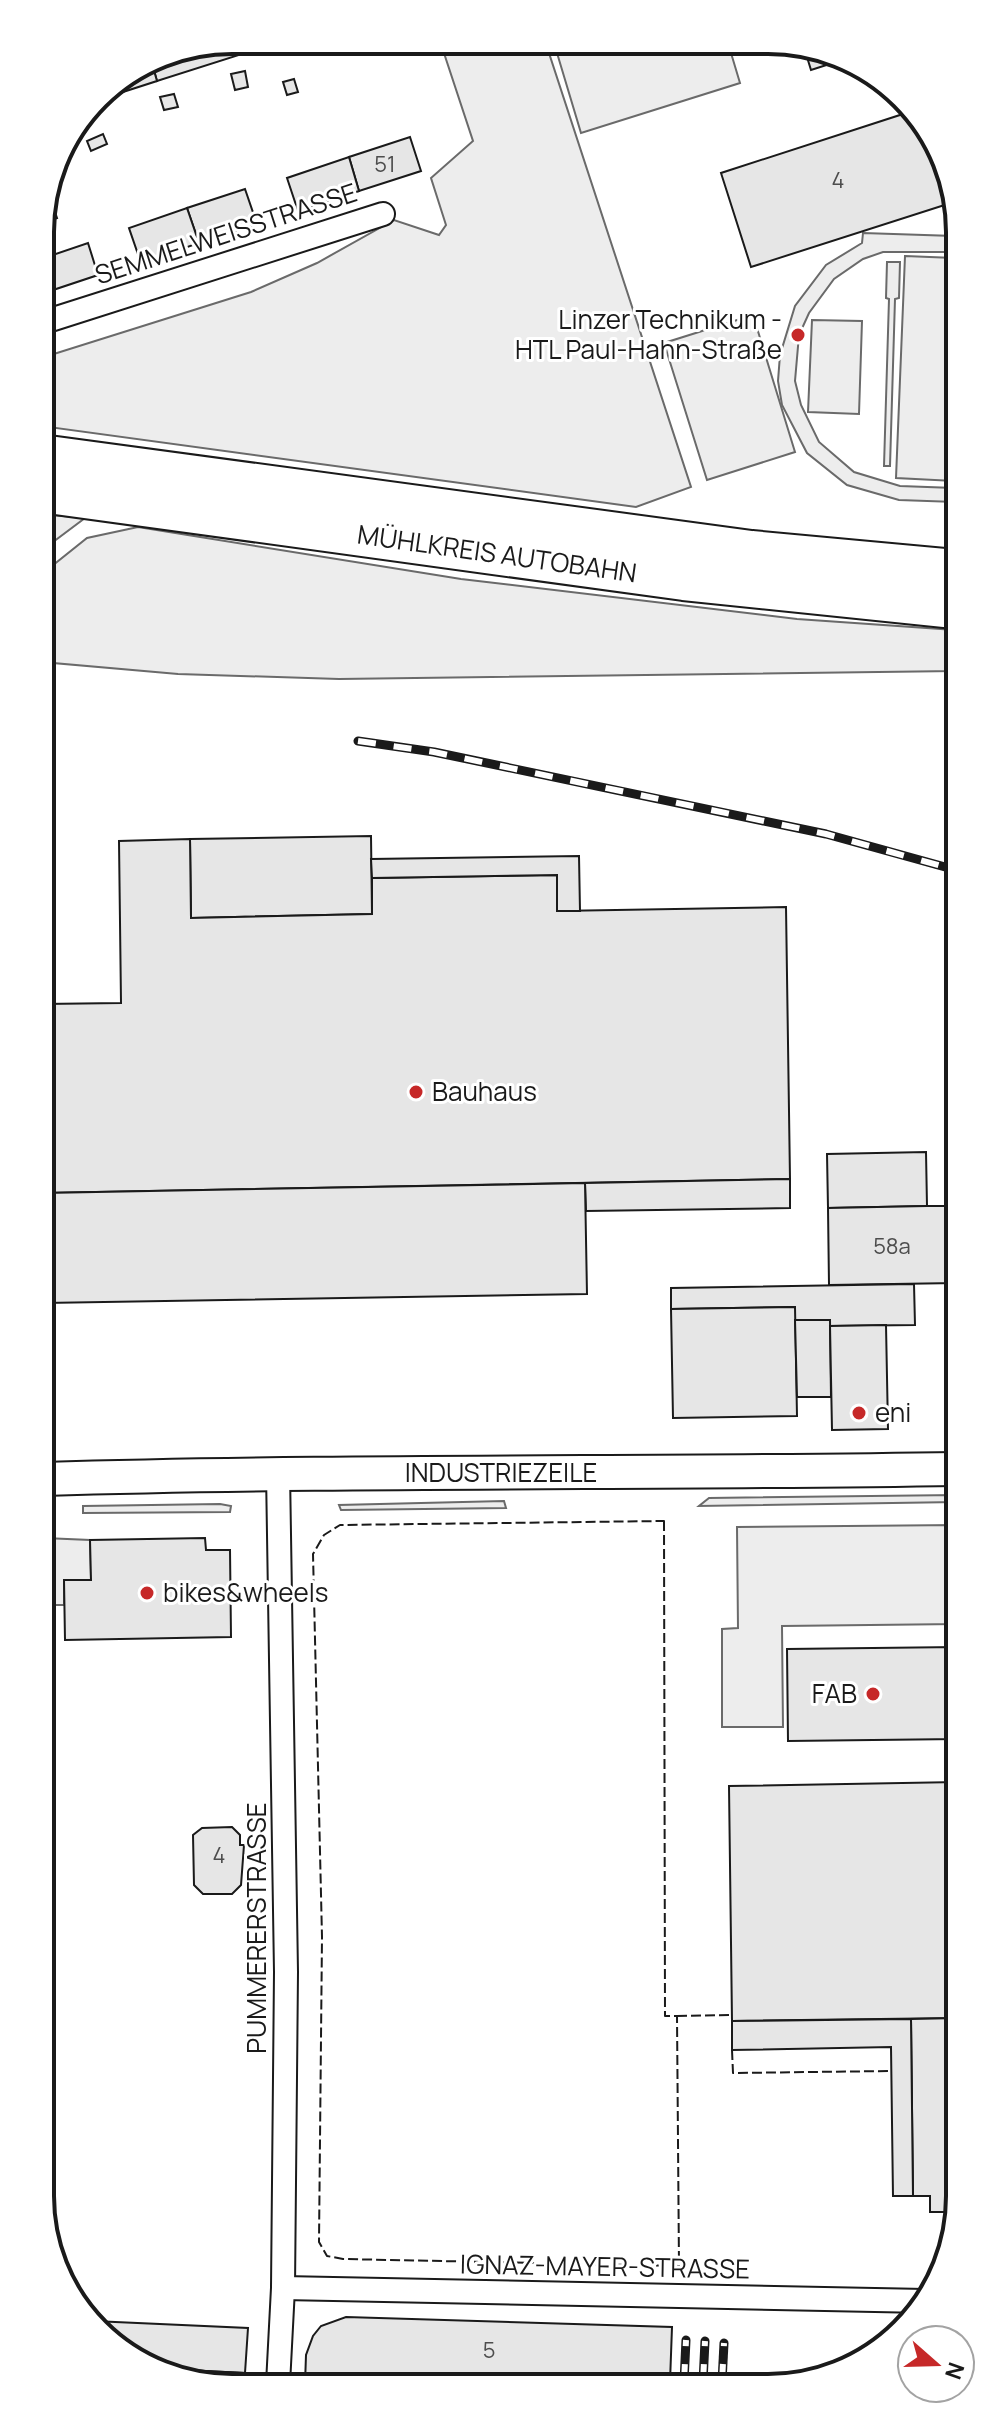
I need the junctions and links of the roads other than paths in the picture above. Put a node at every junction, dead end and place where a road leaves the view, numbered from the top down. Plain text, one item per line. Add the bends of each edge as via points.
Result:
1 (383, 214) dead end
2 (54, 319) edge
3 (54, 458) edge
4 (54, 493) edge
5 (946, 570) edge
6 (946, 606) edge
7 (946, 1469) edge
8 (278, 1472) junction
9 (54, 1479) edge
10 (283, 2288) junction
11 (912, 2301) edge
12 (279, 2374) edge

1 - 2 street, SEMMELWEISSTRASSE
3 - 5 highway, MÜHLKREIS AUTOBAHN via 751,552
4 - 6 highway, MÜHLKREIS AUTOBAHN via 684,579
7 - 8 main road, INDUSTRIEZEILE
8 - 9 main road, INDUSTRIEZEILE
8 - 10 street, PUMMERERSTRASSE via 286,1920
10 - 11 street, IGNAZ-MAYER-STRASSE
10 - 12 street, PUMMERERSTRASSE

